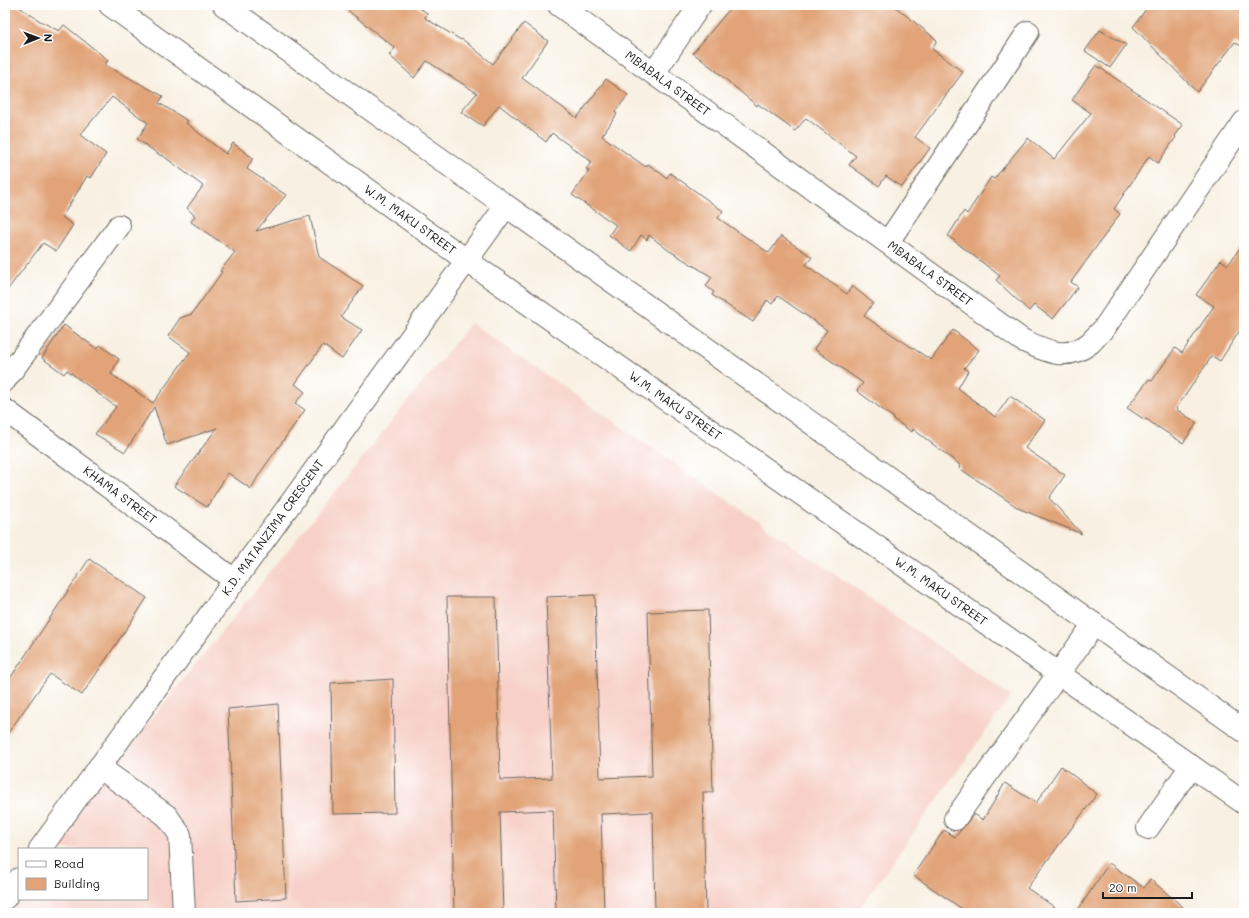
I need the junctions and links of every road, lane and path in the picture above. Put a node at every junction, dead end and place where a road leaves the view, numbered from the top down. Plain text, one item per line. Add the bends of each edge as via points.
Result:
1 (110, 5) edge
2 (224, 5) edge
3 (559, 5) edge
4 (700, 5) edge
5 (1028, 32) dead end
6 (654, 73) junction
7 (1244, 122) edge
8 (506, 206) junction
9 (119, 226) dead end
10 (888, 242) junction
11 (466, 260) junction
12 (5, 380) edge
13 (5, 410) edge
14 (234, 580) junction
15 (1094, 624) junction
16 (1060, 674) junction
17 (1244, 731) edge
18 (1191, 766) junction
19 (99, 767) junction
20 (1244, 804) edge
21 (955, 819) dead end
22 (1148, 828) dead end
23 (41, 848) edge
24 (18, 879) edge
25 (5, 898) edge
26 (184, 913) edge

1 - 11 street, W.M. MAKU STREET
2 - 8 street
3 - 6 street, MBABALA STREET
4 - 6 street
5 - 10 street
6 - 10 street, MBABALA STREET
7 - 10 street, MBABALA STREET via 1103,330 1090,343 1075,352 1057,354 1022,340
8 - 11 street, K.D. MATANZIMA CRESCENT
8 - 15 street
9 - 12 street
11 - 14 street, K.D. MATANZIMA CRESCENT
11 - 16 street, W.M. MAKU STREET
13 - 14 street, KHAMA STREET
14 - 19 street, K.D. MATANZIMA CRESCENT
15 - 16 street
15 - 17 street
16 - 18 street, W.M. MAKU STREET
16 - 21 street
18 - 20 street, W.M. MAKU STREET
18 - 22 street
19 - 23 street, K.D. MATANZIMA CRESCENT
19 - 26 street via 167,816 180,834
24 - 25 street

